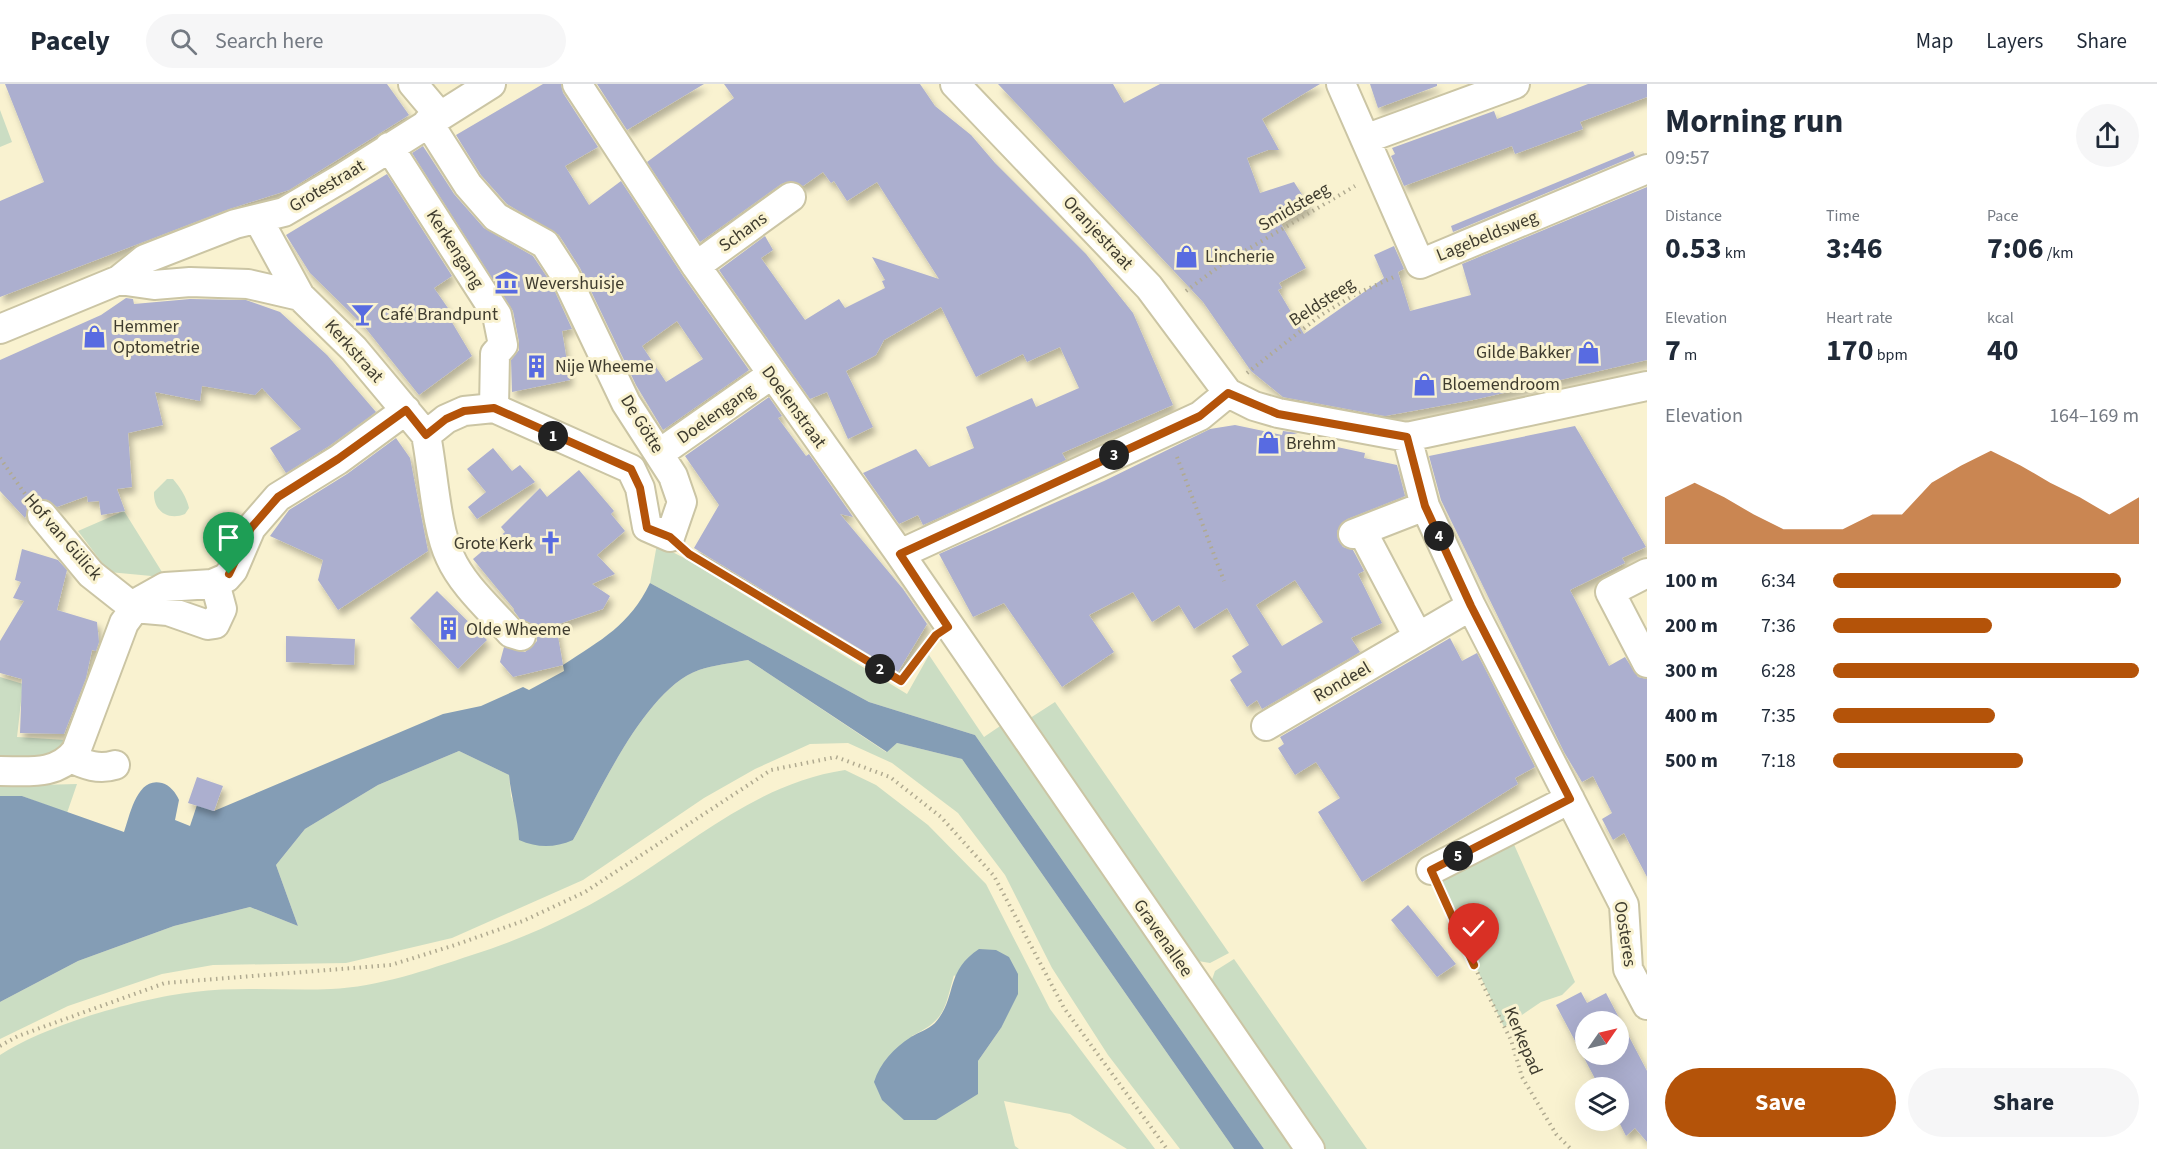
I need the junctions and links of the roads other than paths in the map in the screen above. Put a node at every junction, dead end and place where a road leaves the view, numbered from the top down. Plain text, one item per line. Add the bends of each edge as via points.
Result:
1 (413, 84) edge
2 (491, 84) edge
3 (577, 84) edge
4 (955, 84) edge
5 (1341, 84) edge
6 (1515, 84) edge
7 (434, 119) junction
8 (1365, 139) junction
9 (389, 147) junction
10 (1647, 170) edge
11 (791, 197) dead end
12 (258, 219) junction
13 (696, 266) junction
14 (120, 280) junction
15 (300, 296) junction
16 (0, 329) edge
17 (771, 375) junction
18 (1237, 384) junction
19 (1647, 386) edge
20 (494, 408) junction
21 (406, 410) junction
22 (426, 435) junction
23 (1407, 437) junction
24 (660, 453) junction
25 (1425, 506) junction
26 (42, 515) road end
27 (900, 554) junction
28 (1647, 573) edge
29 (214, 583) junction
30 (1471, 606) junction
31 (134, 608) junction
32 (521, 636) dead end
33 (1418, 637) junction
34 (1647, 663) edge
35 (1017, 725) joint
36 (1266, 726) dead end
37 (71, 758) junction
38 (115, 765) dead end
39 (0, 771) edge
40 (1570, 799) junction
41 (1431, 870) road end
42 (1647, 1005) edge
43 (1310, 1149) edge

1 - 7 street, De Götte
2 - 7 street, Grotestraat
3 - 13 street, Doelenstraat
4 - 18 street, Oranjestraat
5 - 8 street, Lagebeldsweg
6 - 8 street
7 - 9 street, Grotestraat
7 - 24 street, De Götte via 468,185 496,217 545,244 589,323 626,403
8 - 10 street, Lagebeldsweg via 1420,264
9 - 12 street, Grotestraat via 301,203
9 - 20 street, Kerkengang via 497,315 503,345 495,354
11 - 13 street, Schans
12 - 14 street, Grotestraat via 235,224 145,260
12 - 15 street, Kerkstraat
13 - 17 street, Doelenstraat
14 - 15 street via 154,285 248,284
14 - 16 street, Grotestraat
15 - 21 street, Kerkstraat via 354,349
17 - 24 street, Doelengang
17 - 27 street, Doelenstraat
18 - 23 street via 1278,414
18 - 27 street via 1200,416
19 - 23 street
20 - 22 street via 464,411
20 - 24 street, De Götte via 631,469 640,488 647,528 670,537 682,502 674,476
21 - 22 street, Kerkstraat
21 - 29 street via 278,497 251,528 233,570
22 - 32 street via 443,537 450,557 461,576 511,633
23 - 25 street
25 - 30 street
25 - 33 street via 1358,533
26 - 31 street, Hof van Gülick via 91,574
27 - 35 street, Doelenstraat
28 - 34 street via 1610,592
29 - 31 street via 165,587
29 - 31 street via 222,609 215,624 168,611
30 - 33 street, Rondeel
30 - 40 street, Oosteres
31 - 37 street via 124,623
33 - 36 street, Rondeel
35 - 43 street, Gravenallee
37 - 38 street via 86,765
37 - 39 street via 53,769
40 - 41 street
40 - 42 street, Oosteres via 1624,905 1628,969

